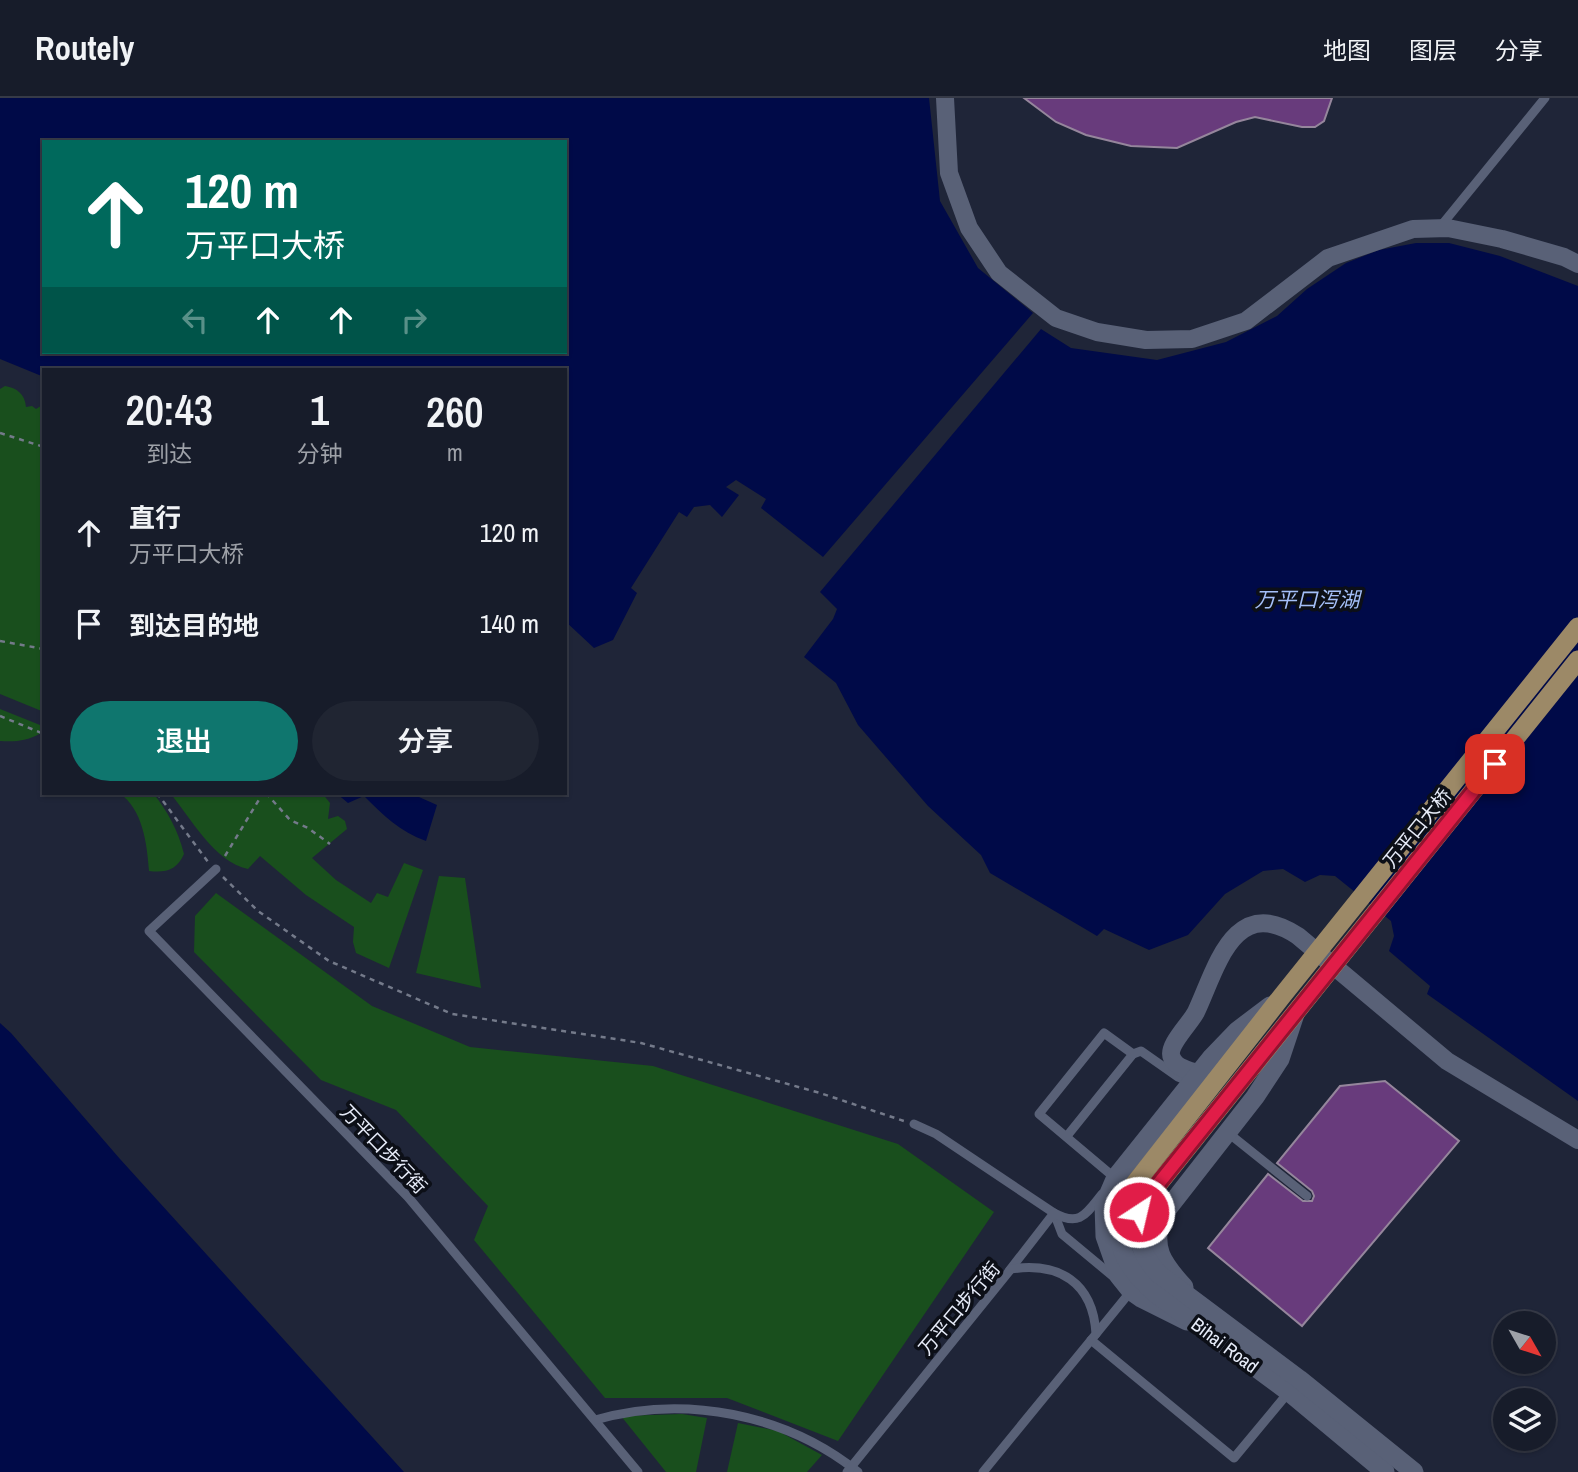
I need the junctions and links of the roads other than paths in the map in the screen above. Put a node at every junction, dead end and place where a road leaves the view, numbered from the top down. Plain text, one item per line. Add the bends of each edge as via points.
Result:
1 (945, 98) edge
2 (1545, 98) edge
3 (1439, 228) junction
4 (1578, 264) edge
5 (1578, 627) edge
6 (1578, 660) edge
7 (216, 869) road end
8 (1282, 996) junction
9 (1296, 1012) junction
10 (1133, 1054) junction
11 (1195, 1078) junction
12 (914, 1124) road end
13 (1227, 1132) junction
14 (1067, 1136) junction
15 (1578, 1140) edge
16 (1123, 1184) junction
17 (1307, 1196) dead end
18 (1054, 1213) junction
19 (1137, 1225) joint
20 (1007, 1273) junction
21 (1130, 1291) junction
22 (1196, 1300) junction
23 (1202, 1327) junction
24 (1093, 1337) junction
25 (1294, 1386) junction
26 (595, 1420) junction
27 (852, 1470) edge
28 (638, 1472) edge
29 (983, 1472) edge
30 (1385, 1472) edge
31 (1414, 1472) edge

1 - 3 street via 949,173 969,228 999,273 1056,318 1097,332 1146,341 1192,339 1246,321 1328,258 1413,229
2 - 3 lane
3 - 4 street via 1502,239
5 - 8 main road, 万平口大桥
6 - 9 main road, 万平口大桥
7 - 26 lane, 万平口步行街 via 149,931 408,1198
8 - 11 main road via 1222,1045
8 - 16 main road, 万平口大桥
9 - 13 main road via 1280,1059
9 - 19 main road, 万平口大桥 via 1147,1198
10 - 11 lane via 1141,1051 1178,1077
10 - 14 lane
10 - 14 lane via 1104,1033 1047,1103 1039,1114
11 - 15 street via 1171,1058 1171,1048 1195,1014 1225,947 1253,926 1269,923 1298,936 1447,1061
11 - 16 main road
12 - 18 lane
13 - 17 lane
13 - 22 main road via 1162,1216 1156,1236 1168,1270
14 - 16 lane
16 - 18 lane via 1076,1220
16 - 21 main road via 1104,1205 1105,1236 1119,1276
16 - 23 main road, Bihai Road via 1120,1238 1129,1268 1154,1293
18 - 20 lane
18 - 21 lane via 1062,1234
19 - 22 main road, Bihai Road via 1139,1244 1150,1265
20 - 24 lane, 万平口步行街 via 1030,1266 1065,1275 1093,1312
20 - 27 lane, 万平口步行街
21 - 23 main road
21 - 24 lane
22 - 25 main road, Bihai Road
23 - 25 main road, Bihai Road
24 - 25 lane via 1234,1458
24 - 29 lane
25 - 30 main road, Bihai Road
25 - 31 main road, Bihai Road
26 - 27 lane via 654,1409 732,1414 768,1422 807,1439
26 - 28 lane, 万平口步行街

